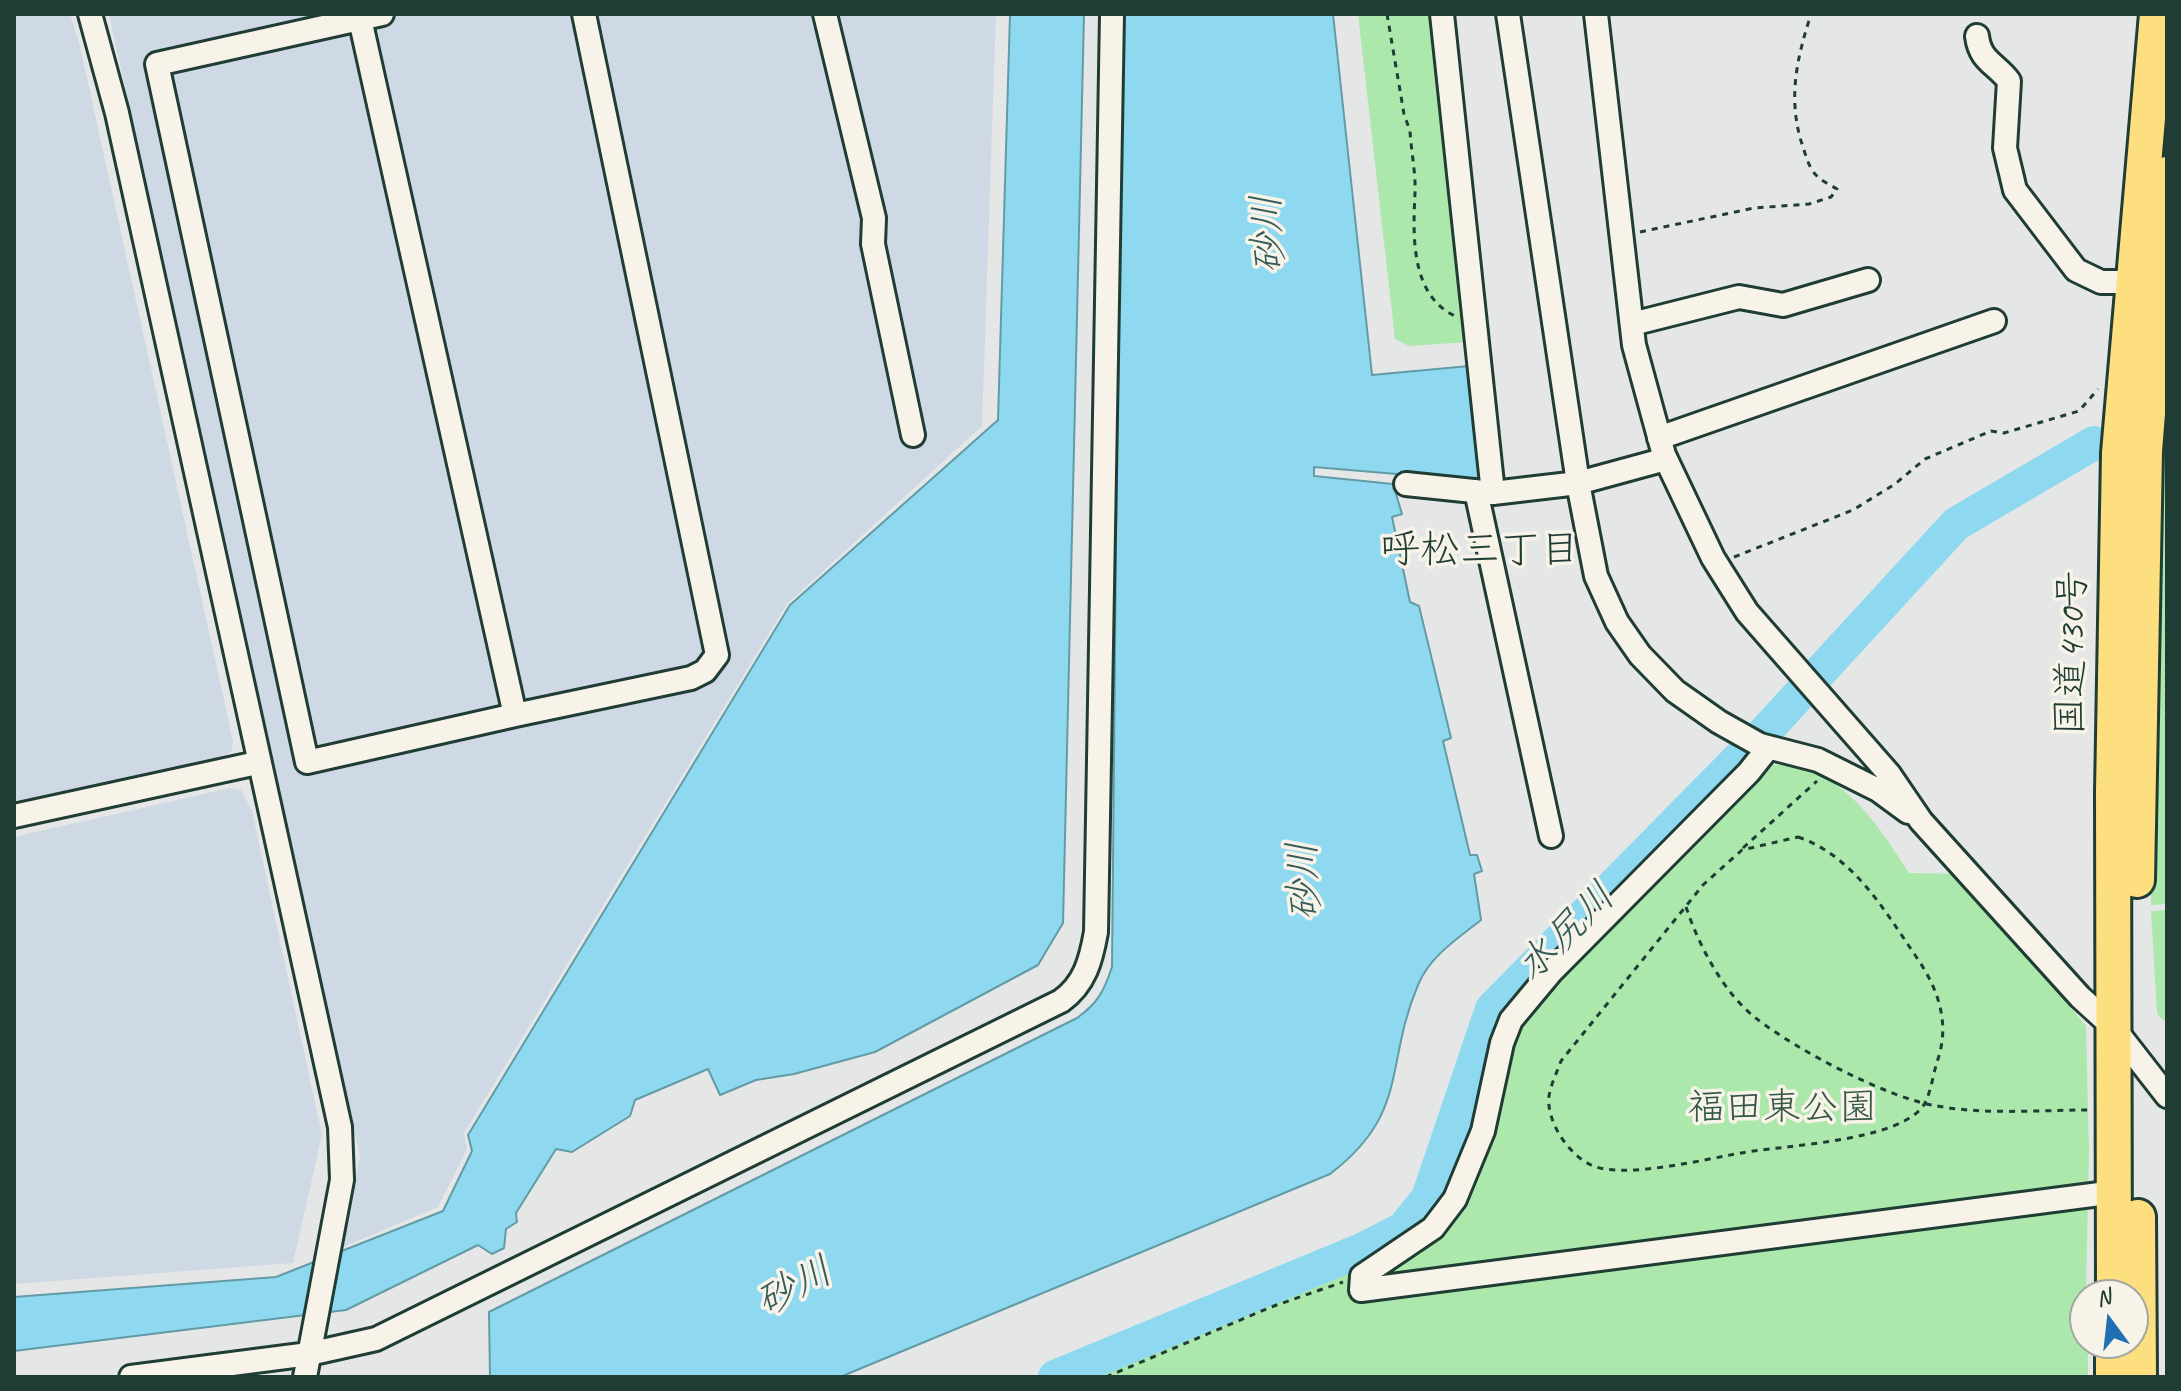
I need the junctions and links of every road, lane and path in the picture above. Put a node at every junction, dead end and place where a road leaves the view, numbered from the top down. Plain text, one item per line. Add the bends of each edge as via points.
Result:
1 (90, 14) edge
2 (584, 14) edge
3 (825, 14) edge
4 (1112, 14) edge
5 (1387, 14) edge
6 (1442, 14) edge
7 (1508, 14) edge
8 (1596, 14) edge
9 (1811, 14) edge
10 (2157, 14) edge
11 (371, 16) edge
12 (1977, 36) dead end
13 (2167, 174) edge
14 (1620, 237) junction
15 (2153, 279) edge
16 (1868, 280) dead end
17 (1453, 315) dead end
18 (1994, 321) dead end
19 (1632, 324) junction
20 (2125, 368) junction
21 (913, 435) dead end
22 (1663, 449) junction
23 (1578, 483) junction
24 (1406, 484) dead end
25 (1485, 492) junction
26 (1716, 564) junction
27 (515, 715) junction
28 (1757, 743) junction
29 (257, 763) junction
30 (1832, 767) junction
31 (14, 816) edge
32 (1921, 821) junction
33 (1551, 836) dead end
34 (1742, 850) junction
35 (1686, 907) junction
36 (2114, 1028) junction
37 (2137, 1054) junction
38 (2167, 1096) edge
39 (1925, 1103) junction
40 (2097, 1110) dead end
41 (2115, 1192) junction
42 (1362, 1276) junction
43 (2114, 1279) edge
44 (310, 1347) junction
45 (131, 1377) edge
46 (305, 1377) edge
47 (1106, 1377) edge
48 (2139, 1377) edge

1 - 29 street via 138,206
2 - 27 street via 717,655 705,671 691,678
3 - 21 street via 874,218 873,244
4 - 44 street via 1096,932 1083,977 1061,1001 391,1332 361,1344
5 - 17 path via 1410,131 1416,257 1424,285
6 - 25 street
7 - 23 street
8 - 14 street
9 - 14 path via 1798,58 1795,119 1816,176 1837,189 1831,197 1789,208 1712,215
10 - 15 highway, 国道430号
11 - 27 street
11 - 27 street via 157,64 307,762
12 - 15 street via 1985,60 2009,81 2005,148 2015,190 2076,270 2101,282
13 - 15 highway, 国道430号
14 - 19 street
15 - 20 highway, 国道430号
15 - 37 highway, 国道430号 via 2137,792
16 - 19 street via 1783,305 1739,297
18 - 22 street
19 - 22 street
20 - 26 path via 2106,380 2079,411 2004,433 1991,431 1925,459 1853,510
20 - 36 highway, 国道430号 via 2113,792
22 - 23 street
22 - 26 street
23 - 25 street
23 - 28 street via 1596,576 1617,622 1675,691
24 - 25 street
25 - 33 street
26 - 32 street via 1747,612 1889,774
28 - 30 street
28 - 42 street via 1749,772 1551,972 1511,1020 1479,1145 1455,1199 1433,1228
29 - 31 street
29 - 44 street via 340,1127 342,1180
30 - 32 street via 1878,790
30 - 34 path
32 - 36 street
34 - 35 path
34 - 39 path via 1798,837 1821,845 1849,864 1909,946 1930,976 1945,1022 1944,1044
35 - 39 path via 1720,977 1755,1018 1823,1059
35 - 39 path via 1561,1061 1549,1095 1550,1109 1558,1133 1574,1153 1592,1166 1635,1170 1878,1132 1915,1114
36 - 37 street
36 - 41 highway, 国道430号
37 - 38 street
37 - 48 highway, 国道430号
39 - 40 path via 1962,1110
41 - 42 street via 1370,1290 1361,1290
41 - 43 highway, 国道430号
42 - 47 path via 1271,1307
44 - 45 street
44 - 46 street

